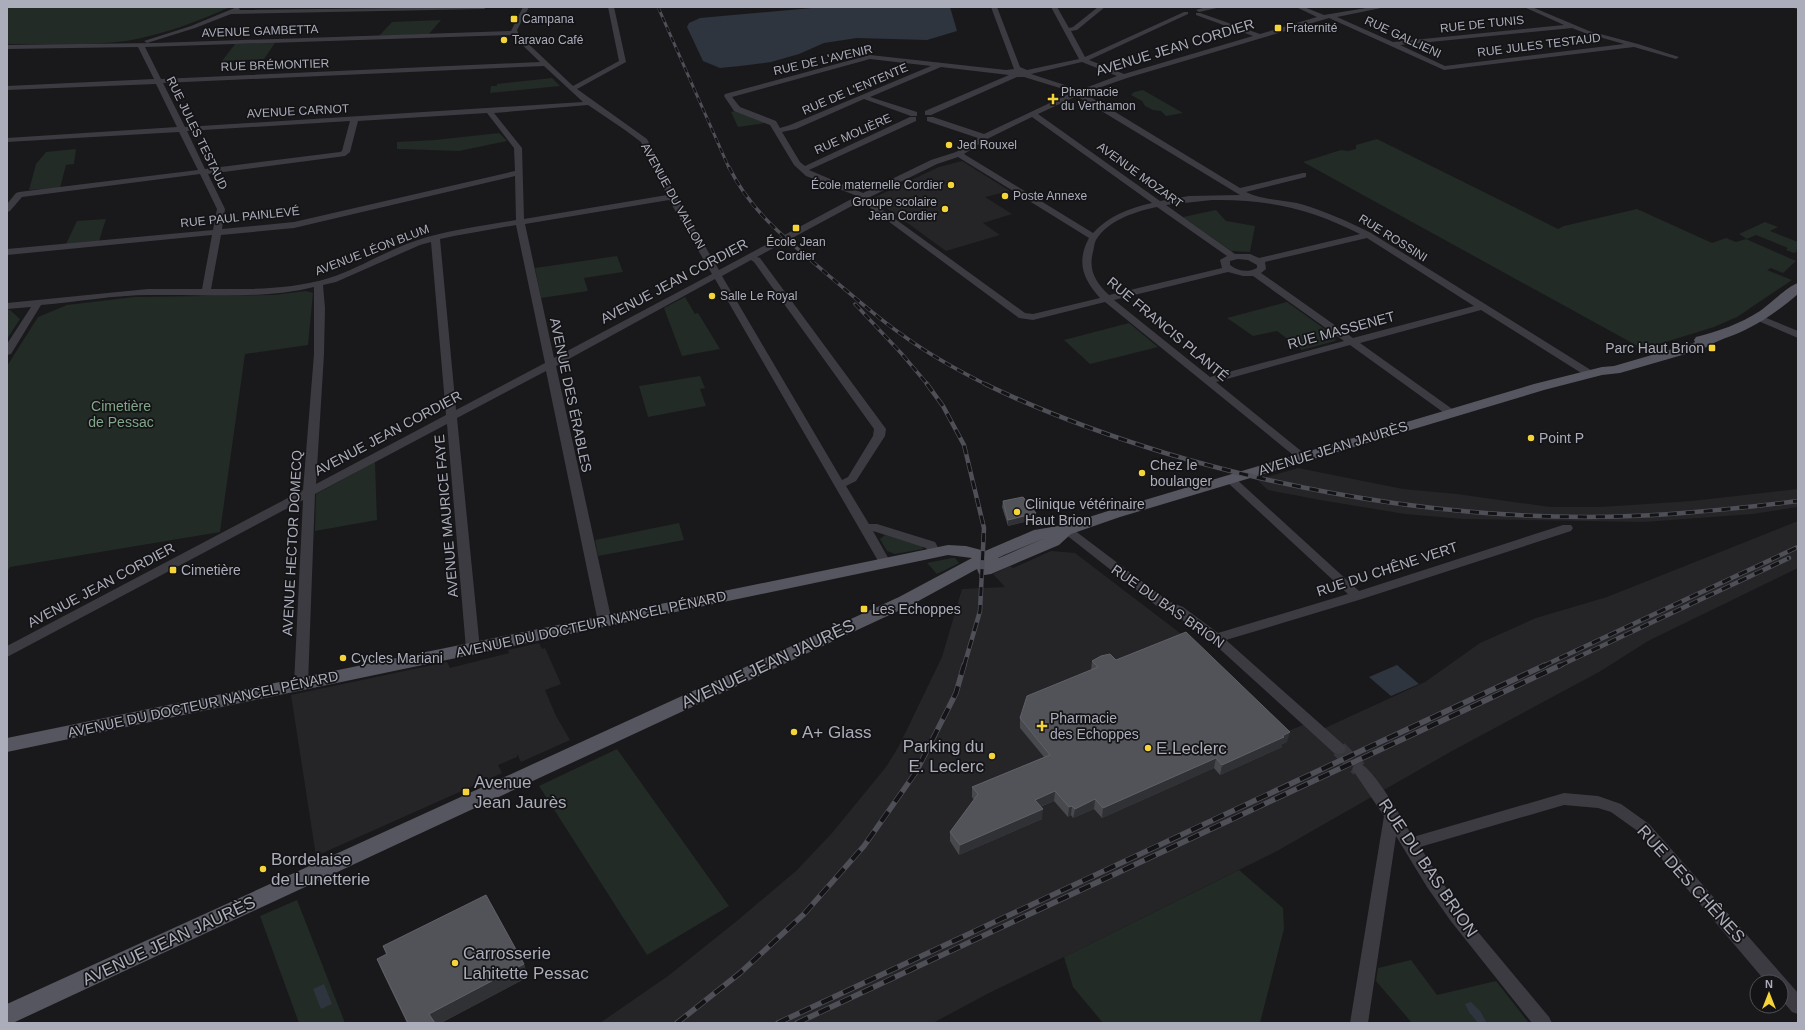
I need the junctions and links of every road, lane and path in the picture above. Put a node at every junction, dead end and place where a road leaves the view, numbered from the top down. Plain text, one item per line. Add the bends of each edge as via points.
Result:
1 (241, 7) edge
2 (484, 7) edge
3 (526, 7) edge
4 (611, 7) edge
5 (994, 7) edge
6 (1054, 7) edge
7 (1102, 7) edge
8 (1218, 7) edge
9 (1299, 7) edge
10 (1383, 7) edge
11 (1527, 7) edge
12 (1792, 7) edge
13 (1798, 7) edge
14 (1184, 10) edge
15 (230, 12) junction
16 (1199, 12) junction
17 (1327, 16) junction
18 (1572, 26) junction
19 (1066, 30) junction
20 (514, 33) junction
21 (1260, 36) junction
22 (1393, 45) junction
23 (1636, 45) junction
24 (141, 46) junction
25 (7, 48) edge
26 (1676, 57) dead end
27 (1083, 60) junction
28 (545, 64) junction
29 (940, 64) junction
30 (1444, 68) joint
31 (1020, 73) junction
32 (1124, 76) junction
33 (158, 81) junction
34 (7, 88) edge
35 (572, 89) junction
36 (1080, 92) junction
37 (864, 97) junction
38 (589, 103) junction
39 (489, 111) junction
40 (1034, 114) junction
41 (921, 118) junction
42 (354, 120) junction
43 (181, 130) junction
44 (778, 131) junction
45 (984, 137) junction
46 (7, 140) edge
47 (959, 154) junction
48 (803, 170) junction
49 (202, 172) junction
50 (518, 173) junction
51 (1302, 175) dead end
52 (1239, 191) junction
53 (864, 196) junction
54 (672, 197) junction
55 (1250, 198) junction
56 (1158, 203) junction
57 (7, 210) edge
58 (520, 221) junction
59 (216, 232) junction
60 (1368, 235) junction
61 (435, 238) junction
62 (1093, 238) junction
63 (7, 252) edge
64 (1232, 256) junction
65 (751, 257) junction
66 (1259, 261) junction
67 (1228, 269) junction
68 (1254, 272) junction
69 (718, 275) junction
70 (318, 284) junction
71 (1798, 287) edge
72 (206, 292) junction
73 (1107, 299) junction
74 (38, 303) junction
75 (7, 306) edge
76 (1480, 307) junction
77 (1759, 318) junction
78 (1798, 335) edge
79 (1351, 342) junction
80 (7, 352) edge
81 (551, 364) junction
82 (1596, 373) junction
83 (1208, 381) junction
84 (1451, 413) junction
85 (452, 416) junction
86 (1302, 457) junction
87 (1230, 479) junction
88 (840, 484) junction
89 (308, 492) junction
90 (1567, 528) dead end
91 (866, 529) junction
92 (1066, 530) junction
93 (935, 553) junction
94 (992, 562) junction
95 (885, 563) junction
96 (1357, 596) junction
97 (605, 622) junction
98 (1218, 639) junction
99 (473, 649) junction
100 (7, 652) edge
101 (301, 684) junction
102 (7, 745) edge
103 (1339, 748) tunnel mouth
104 (1359, 769) tunnel mouth
105 (1392, 815) junction
106 (1409, 844) junction
107 (1770, 974) edge
108 (1789, 995) edge
109 (1798, 1006) edge
110 (7, 1015) edge
111 (1359, 1023) edge
112 (1543, 1023) edge

1 - 15 street
2 - 15 street
3 - 20 street
4 - 35 street via 623,62
5 - 31 street
6 - 19 street
7 - 19 street via 1075,29
8 - 16 street
9 - 17 street, RUE GALLIENI
10 - 17 street, AVENUE JEAN CORDIER
11 - 18 street
12 - 13 street
14 - 16 street
14 - 27 street
15 - 24 street
16 - 21 street
17 - 21 street, AVENUE JEAN CORDIER
17 - 22 street, RUE GALLIENI
18 - 22 street, RUE DE TUNIS
18 - 23 street
19 - 27 street
20 - 24 street, AVENUE GAMBETTA
20 - 28 street, AVENUE DU VALLON
21 - 32 street, AVENUE JEAN CORDIER
22 - 30 street, RUE GALLIENI
23 - 26 street
23 - 30 street, RUE JULES TESTAUD
24 - 25 street, AVENUE GAMBETTA
24 - 33 street, RUE JULES TESTAUD
27 - 31 street
27 - 32 street
28 - 33 street, RUE BRÉMONTIER
28 - 35 street, AVENUE DU VALLON
29 - 31 street, RUE DE L'AVENIR
29 - 37 street, RUE DE L'ENTENTE
29 - 44 street, RUE DE L'AVENIR via 870,57 728,96 737,109 773,123
31 - 36 street
31 - 41 street, RUE MOLIÈRE
32 - 36 street, AVENUE JEAN CORDIER
33 - 34 street, RUE BRÉMONTIER
33 - 43 street, RUE JULES TESTAUD
35 - 38 street, AVENUE DU VALLON
36 - 40 street, AVENUE JEAN CORDIER
36 - 52 street
37 - 41 street
37 - 44 street, RUE DE L'ENTENTE
38 - 39 street, AVENUE CARNOT
38 - 54 street, AVENUE DU VALLON via 644,141
39 - 42 street, AVENUE CARNOT
39 - 50 street, AVENUE DES ÉRABLES via 518,148
40 - 45 street, AVENUE JEAN CORDIER
40 - 56 street, AVENUE MOZART
41 - 45 street
41 - 48 street, RUE MOLIÈRE
42 - 43 street, AVENUE CARNOT
42 - 49 street via 346,152 342,154
43 - 46 street, AVENUE CARNOT
43 - 49 street, RUE JULES TESTAUD
44 - 48 street
45 - 47 street, AVENUE JEAN CORDIER
47 - 53 street, AVENUE JEAN CORDIER via 934,162
47 - 62 street
48 - 53 street
49 - 57 street via 19,195
49 - 59 street, RUE JULES TESTAUD via 221,209
50 - 58 street, AVENUE DES ÉRABLES
50 - 59 street, RUE PAUL PAINLEVÉ via 294,225
51 - 52 street
52 - 55 street
53 - 65 street, AVENUE JEAN CORDIER
53 - 73 street via 865,201 1022,316 1033,317
54 - 58 street, AVENUE LÉON BLUM
54 - 69 street, AVENUE DU VALLON
55 - 56 street, RUE ROSSINI via 1193,199
55 - 60 street, RUE ROSSINI via 1297,206 1323,214
56 - 62 street, RUE FRANCIS PLANTÉ via 1114,220 1105,225
56 - 64 street, AVENUE MOZART
58 - 61 street, AVENUE LÉON BLUM
58 - 81 street, AVENUE DES ÉRABLES
59 - 63 street, RUE PAUL PAINLEVÉ
59 - 72 street, RUE JULES TESTAUD
60 - 66 street
60 - 76 street, RUE ROSSINI
61 - 70 street, AVENUE LÉON BLUM
61 - 85 street, AVENUE MAURICE FAYE
62 - 73 street, RUE FRANCIS PLANTÉ via 1086,262 1090,277
64 - 66 street via 1243,256
64 - 67 street via 1224,260
65 - 69 street, AVENUE JEAN CORDIER
65 - 88 street via 758,260 880,429 879,436 852,479
66 - 68 street via 1262,266
67 - 68 street
67 - 73 street
68 - 79 street
69 - 81 street, AVENUE JEAN CORDIER
69 - 88 street, AVENUE DU VALLON
70 - 72 street, AVENUE LÉON BLUM via 272,291
70 - 89 street, AVENUE HECTOR DOMECQ via 320,345
71 - 77 main road, AVENUE JEAN JAURÈS
72 - 74 street, AVENUE LÉON BLUM via 141,292
73 - 83 street, RUE FRANCIS PLANTÉ
74 - 75 street, AVENUE LÉON BLUM
74 - 80 street
76 - 79 street, RUE MASSENET
76 - 82 street, RUE ROSSINI
77 - 78 street
77 - 82 main road, AVENUE JEAN JAURÈS via 1710,338 1609,366
79 - 83 street, RUE MASSENET
79 - 84 street
81 - 85 street, AVENUE JEAN CORDIER
81 - 97 street, AVENUE DES ÉRABLES
82 - 84 main road, AVENUE JEAN JAURÈS
83 - 86 street, RUE FRANCIS PLANTÉ
84 - 86 main road, AVENUE JEAN JAURÈS
85 - 89 street, AVENUE JEAN CORDIER
85 - 99 street, AVENUE MAURICE FAYE
86 - 87 main road, AVENUE JEAN JAURÈS
87 - 92 main road, AVENUE JEAN JAURÈS
87 - 96 street
88 - 91 street, AVENUE DU VALLON
89 - 100 street, AVENUE JEAN CORDIER
89 - 101 street, AVENUE HECTOR DOMECQ
90 - 96 street, RUE DU CHÊNE VERT
91 - 93 street via 872,527 931,545
91 - 95 street, AVENUE DU VALLON
92 - 94 main road, AVENUE JEAN JAURÈS via 1053,541
92 - 98 street, RUE DU BAS BRION via 1163,604 1178,610
93 - 94 main road, AVENUE DU DOCTEUR NANCEL PÉNARD via 962,550
93 - 95 main road, AVENUE DU DOCTEUR NANCEL PÉNARD
94 - 110 main road, AVENUE JEAN JAURÈS via 943,589 920,594
95 - 97 main road, AVENUE DU DOCTEUR NANCEL PÉNARD
96 - 98 street, RUE DU CHÊNE VERT
97 - 99 main road, AVENUE DU DOCTEUR NANCEL PÉNARD
98 - 103 street, RUE DU BAS BRION
99 - 101 main road, AVENUE DU DOCTEUR NANCEL PÉNARD
101 - 102 main road, AVENUE DU DOCTEUR NANCEL PÉNARD
104 - 105 street, RUE DU BAS BRION
105 - 106 street, RUE DU BAS BRION
105 - 111 street
106 - 107 street, RUE DES CHÊNES via 1564,798 1598,802 1616,808 1644,828
106 - 112 street, RUE DU BAS BRION via 1444,898 1490,960
108 - 109 street

